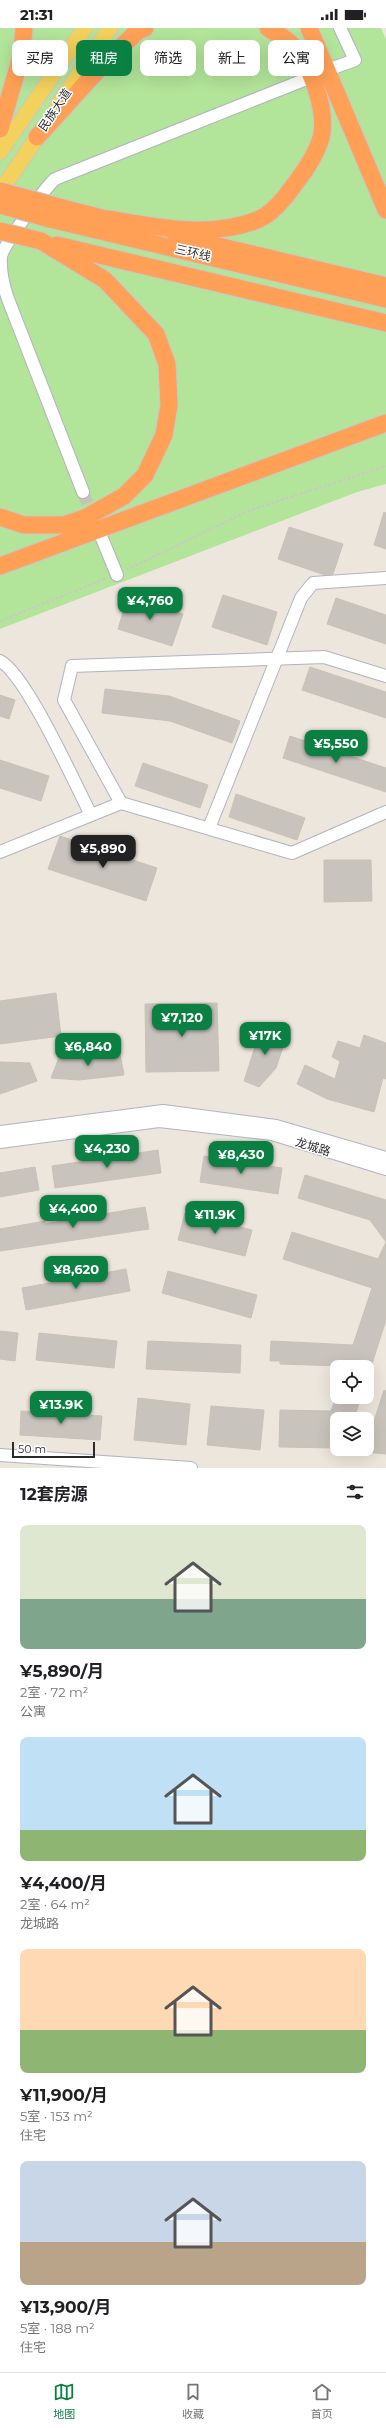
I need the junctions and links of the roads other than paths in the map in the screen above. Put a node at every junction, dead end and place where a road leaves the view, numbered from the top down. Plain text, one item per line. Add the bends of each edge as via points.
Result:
1 (24, 28) edge
2 (85, 28) edge
3 (110, 28) edge
4 (145, 28) edge
5 (268, 28) edge
6 (309, 28) edge
7 (340, 28) edge
8 (333, 68) dead end
9 (304, 80) dead end
10 (0, 129) edge
11 (37, 137) junction
12 (0, 152) edge
13 (0, 192) edge
14 (0, 205) edge
15 (386, 210) edge
16 (55, 213) junction
17 (108, 219) junction
18 (0, 231) edge
19 (41, 241) junction
20 (386, 286) edge
21 (386, 299) edge
22 (386, 323) edge
23 (386, 422) edge
24 (82, 492) tunnel mouth
25 (0, 517) edge
26 (101, 536) dead end
27 (0, 566) edge
28 (116, 575) road end
29 (386, 578) edge
30 (277, 658) junction
31 (0, 662) edge
32 (386, 676) edge
33 (121, 803) junction
34 (386, 812) edge
35 (91, 815) junction
36 (209, 828) junction
37 (0, 852) edge
38 (0, 1132) edge
39 (0, 1142) edge
40 (386, 1158) edge
41 (386, 1169) edge
42 (0, 1455) edge
43 (192, 1468) edge

1 - 10 highway via 22,53
2 - 12 main road, 民族大道
3 - 11 main road, 民族大道
4 - 11 highway via 138,31 107,60
5 - 17 highway via 291,44 308,66 321,107 321,137 307,169 285,198 259,220 218,231 168,228
6 - 15 highway
7 - 8 street via 355,60
9 - 24 street via 54,179 43,190 1,255 0,277
11 - 13 main road, 民族大道
13 - 16 highway, bridge
14 - 16 highway, 三环线, bridge
16 - 17 highway
16 - 21 highway, 三环线
17 - 20 highway
18 - 19 highway, 三环线, bridge
19 - 22 highway, 三环线
19 - 25 highway via 105,280 156,334 167,364 169,405 164,435 145,475 124,496 64,525 24,525
23 - 27 highway
26 - 28 street
29 - 30 street via 314,583 301,598
30 - 32 street via 324,656
30 - 33 street via 72,666 64,700
30 - 36 street
31 - 35 street via 6,664 23,684
33 - 35 street
33 - 36 street
34 - 36 street via 292,853
35 - 37 street
38 - 40 street, 龙城路 via 163,1111 276,1126
39 - 41 street, 龙城路 via 159,1121 272,1134
42 - 43 street

